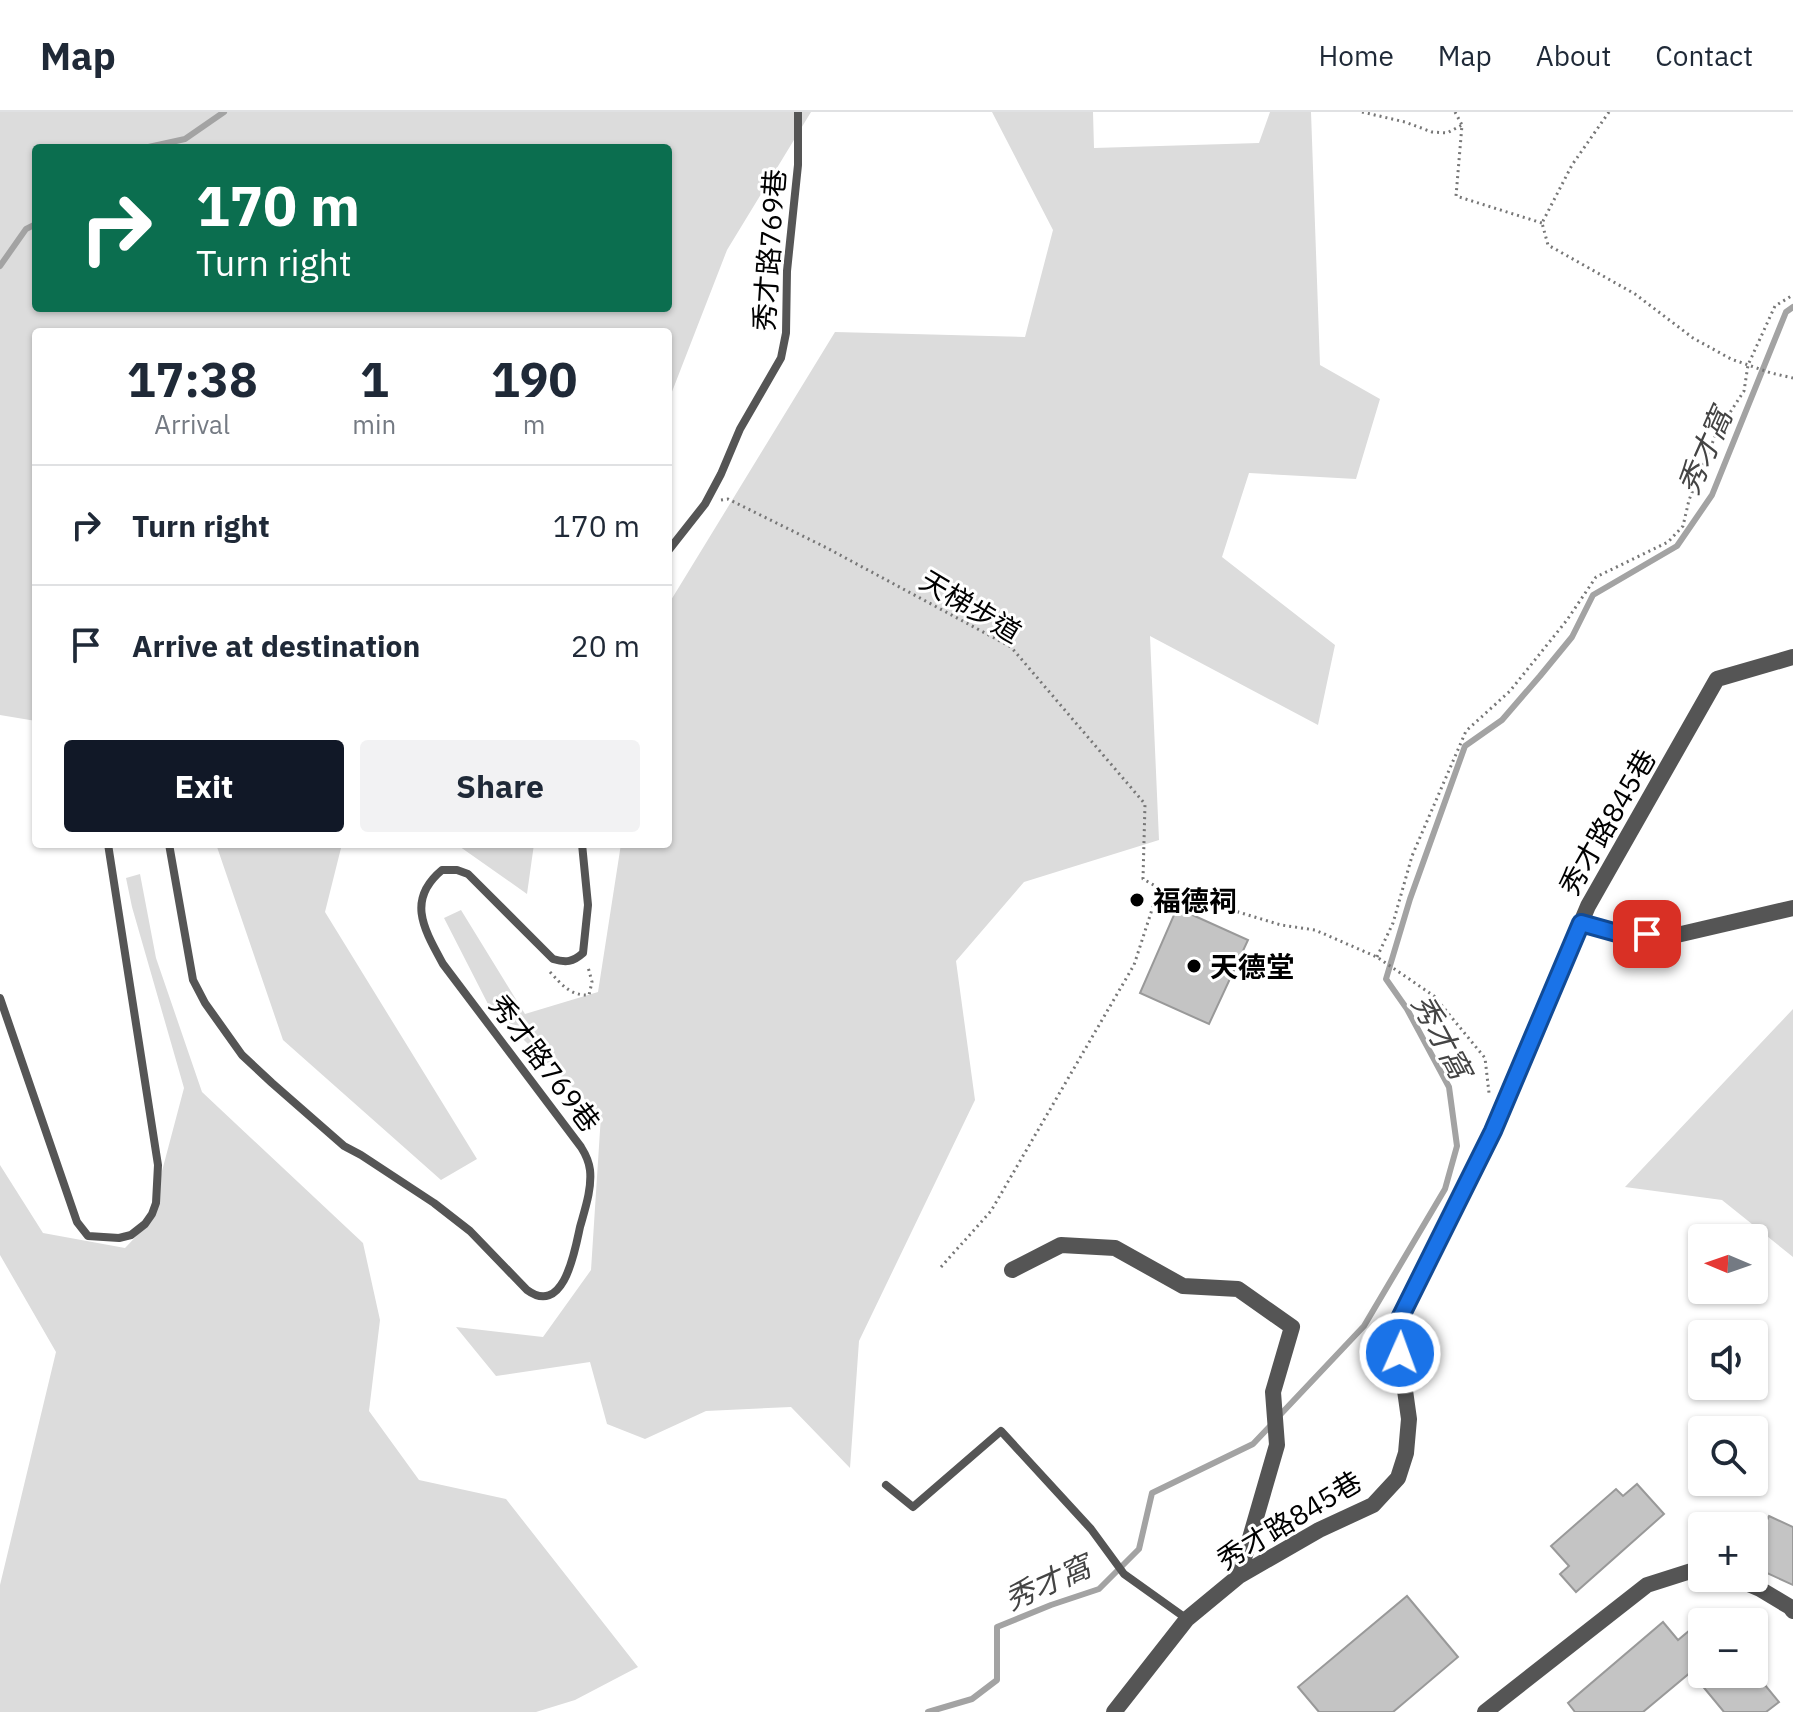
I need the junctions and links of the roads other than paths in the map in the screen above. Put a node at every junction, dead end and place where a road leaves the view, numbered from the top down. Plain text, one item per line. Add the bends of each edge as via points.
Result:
1 (798, 112) edge
2 (672, 546) edge
3 (1793, 657) edge
4 (109, 848) edge
5 (170, 848) edge
6 (582, 848) edge
7 (1793, 908) edge
8 (1581, 923) junction
9 (0, 998) edge
10 (1012, 1270) dead end
11 (886, 1485) dead end
12 (1688, 1572) edge
13 (1239, 1576) junction
14 (1764, 1592) edge
15 (1793, 1611) edge
16 (1187, 1619) junction
17 (1114, 1712) edge
18 (1485, 1712) edge

1 - 2 lane, 秀才路769巷 via 781,358 705,504
3 - 8 street, 秀才路845巷 via 1717,679
4 - 9 lane via 158,1165 152,1214 131,1235 88,1236 77,1222
5 - 6 lane, 秀才路769巷 via 193,980 242,1055 344,1146 434,1203 470,1231 527,1290 544,1297 562,1283 572,1263 590,1186 588,1158 443,964 421,919 421,901 442,870 468,874 553,959 571,961 583,953 588,905
7 - 8 street via 1677,935 1617,933
8 - 13 street, 秀才路845巷 via 1493,1131 1396,1326 1409,1419 1398,1478 1373,1505
10 - 13 street via 1061,1245 1115,1248 1183,1286 1238,1289 1292,1327 1273,1392 1277,1445
11 - 16 lane via 913,1507 1001,1431 1091,1529 1124,1574
12 - 18 street via 1647,1585
13 - 16 street, 秀才路845巷
14 - 15 street
16 - 17 street, 秀才路845巷

